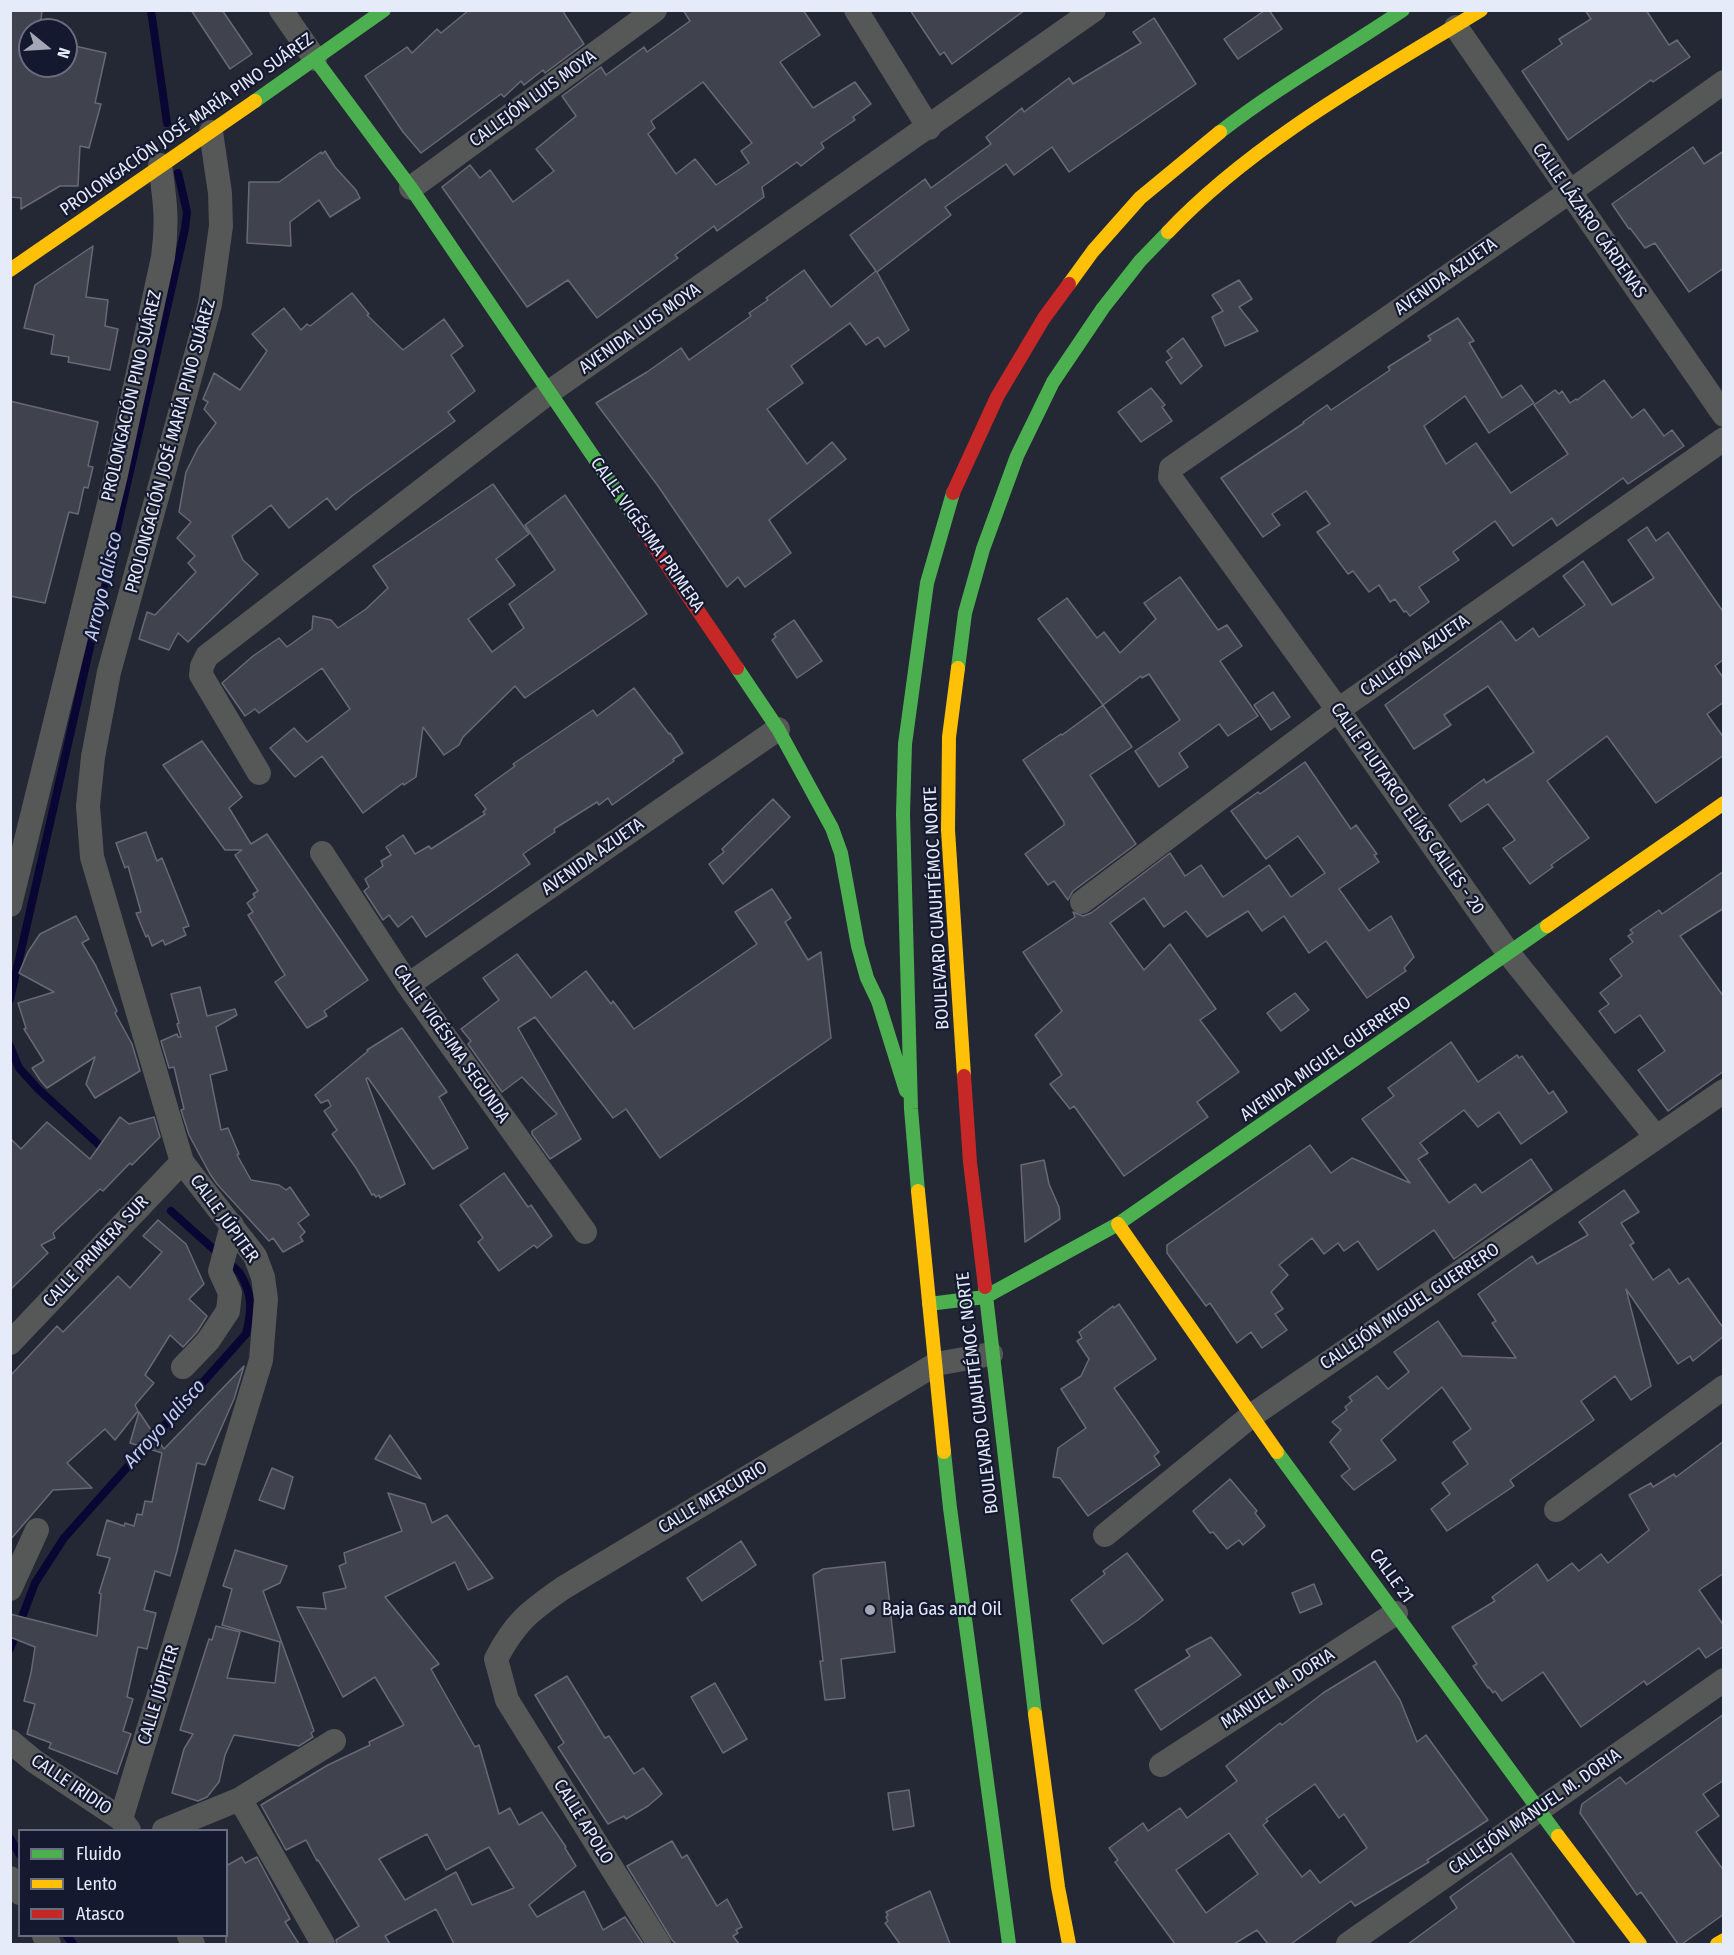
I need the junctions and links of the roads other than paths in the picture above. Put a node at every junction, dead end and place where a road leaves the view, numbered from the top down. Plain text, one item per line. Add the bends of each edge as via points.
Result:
1 (281, 10) edge
2 (384, 10) edge
3 (655, 10) edge
4 (856, 10) edge
5 (1094, 10) edge
6 (1403, 10) edge
7 (1481, 10) edge
8 (1456, 27) junction
9 (315, 59) junction
10 (1724, 82) edge
11 (929, 128) junction
12 (212, 132) junction
13 (160, 165) junction
14 (411, 188) junction
15 (1568, 193) junction
16 (10, 270) edge
17 (549, 393) junction
18 (1724, 415) edge
19 (1724, 440) edge
20 (1170, 473) joint
21 (1338, 710) junction
22 (778, 729) junction
23 (93, 757) joint
24 (259, 773) dead end
25 (1724, 803) edge
26 (322, 853) dead end
27 (1082, 902) dead end
28 (10, 905) edge
29 (1509, 954) junction
30 (408, 985) junction
31 (1724, 1091) edge
32 (911, 1109) junction
33 (1656, 1137) junction
34 (182, 1162) junction
35 (1118, 1224) junction
36 (585, 1232) dead end
37 (230, 1234) junction
38 (985, 1297) junction
39 (929, 1304) junction
40 (10, 1343) edge
41 (992, 1354) junction
42 (936, 1364) junction
43 (183, 1367) dead end
44 (1724, 1387) edge
45 (1251, 1416) junction
46 (1556, 1510) dead end
47 (37, 1530) dead end
48 (1105, 1535) dead end
49 (10, 1589) edge
50 (1396, 1613) junction
51 (1724, 1680) edge
52 (507, 1700) joint
53 (11, 1741) edge
54 (334, 1741) dead end
55 (1161, 1765) dead end
56 (240, 1799) junction
57 (1538, 1810) junction
58 (125, 1825) edge
59 (166, 1829) edge
60 (1724, 1940) edge
61 (322, 1944) edge
62 (659, 1944) edge
63 (1009, 1944) edge
64 (1069, 1944) edge
65 (1348, 1944) edge
66 (1640, 1944) edge
67 (1717, 1944) edge

1 - 9 street, CALLE VIGÉSIMA PRIMERA
2 - 9 main road, PROLONGACIÒN JOSÉ MARÍA PINO SUÁREZ
3 - 14 street, CALLEJÓN LUIS MOYA
4 - 11 street
5 - 11 street, AVENIDA LUIS MOYA
6 - 32 main road, BOULEVARD CUAUHTÉMOC NORTE via 1260,101 1140,198 1093,251 1044,318 997,397 955,488 927,583 905,744 903,814
7 - 8 main road, BOULEVARD CUAUHTÉMOC NORTE
8 - 15 street, CALLE LÁZARO CÁRDENAS
8 - 38 main road, BOULEVARD CUAUHTÉMOC NORTE via 1347,92 1280,138 1178,220 1103,308 1053,382 1017,456 983,549 965,613 949,737 952,916 970,1162
9 - 12 main road, PROLONGACIÒN JOSÉ MARÍA PINO SUÁREZ
9 - 14 main road, CALLE VIGÉSIMA PRIMERA
10 - 15 street, AVENIDA AZUETA
11 - 17 street, AVENIDA LUIS MOYA
12 - 13 main road, PROLONGACIÒN JOSÉ MARÍA PINO SUÁREZ
12 - 23 street, PROLONGACIÓN JOSÉ MARÍA PINO SUÁREZ via 221,226 210,304 109,672
13 - 16 main road, PROLONGACIÒN JOSÉ MARÍA PINO SUÁREZ
13 - 28 street, PROLONGACIÓN PINO SUÁREZ via 167,229 163,257 115,479
14 - 17 main road, CALLE VIGÉSIMA PRIMERA
15 - 18 street, CALLE LÁZARO CÁRDENAS
15 - 20 street, AVENIDA AZUETA via 1171,468
17 - 22 main road, CALLE VIGÉSIMA PRIMERA
17 - 24 street, AVENIDA LUIS MOYA via 207,656 201,675
19 - 21 street, CALLEJÓN AZUETA
20 - 21 street, CALLE PLUTARCO ELÍAS CALLES - 20
21 - 27 street, CALLEJÓN AZUETA
21 - 29 street, CALLE PLUTARCO ELÍAS CALLES - 20
22 - 30 street, AVENIDA AZUETA
22 - 32 main road, CALLE VIGÉSIMA PRIMERA via 832,828 841,853 858,946
23 - 34 street, CALLE JÚPITER via 88,806 92,857
25 - 29 main road, AVENIDA MIGUEL GUERRERO
26 - 30 street, CALLE VIGÉSIMA SEGUNDA
29 - 33 street, CALLE PLUTARCO ELÍAS CALLES - 20
29 - 35 main road, AVENIDA MIGUEL GUERRERO
30 - 36 street, CALLE VIGÉSIMA SEGUNDA
31 - 33 street, CALLEJÓN MIGUEL GUERRERO
32 - 39 main road, BOULEVARD CUAUHTÉMOC NORTE
33 - 45 street, CALLEJÓN MIGUEL GUERRERO
34 - 37 street, CALLE JÚPITER
34 - 40 street, CALLE PRIMERA SUR
35 - 38 main road, AVENIDA MIGUEL GUERRERO
35 - 45 main road, CALLE 21
37 - 43 street via 220,1271 230,1293 228,1311 208,1341
37 - 58 street, CALLE JÚPITER via 255,1256 263,1277 266,1299 261,1360
38 - 39 main road, AVENIDA MIGUEL GUERRERO
38 - 41 main road, BOULEVARD CUAUHTÉMOC NORTE
39 - 42 main road, BOULEVARD CUAUHTÉMOC NORTE
41 - 42 street, CALLE MERCURIO
41 - 64 main road, BOULEVARD CUAUHTÉMOC NORTE via 1036,1720
42 - 52 street, CALLE MERCURIO via 531,1610 517,1624 496,1659
42 - 63 main road, BOULEVARD CUAUHTÉMOC NORTE via 946,1477
44 - 46 street
45 - 48 street, CALLEJÓN MIGUEL GUERRERO
45 - 50 main road, CALLE 21
47 - 49 street
50 - 55 street, MANUEL M. DORIA
50 - 57 main road, CALLE 21
51 - 57 street, CALLEJÓN MANUEL M. DORIA
52 - 62 street, CALLE APOLO
53 - 58 street, CALLE IRIDIO
54 - 56 street
56 - 59 street
56 - 61 street
57 - 65 street, CALLEJÓN MANUEL M. DORIA
57 - 66 main road, CALLE 21
60 - 67 main road

